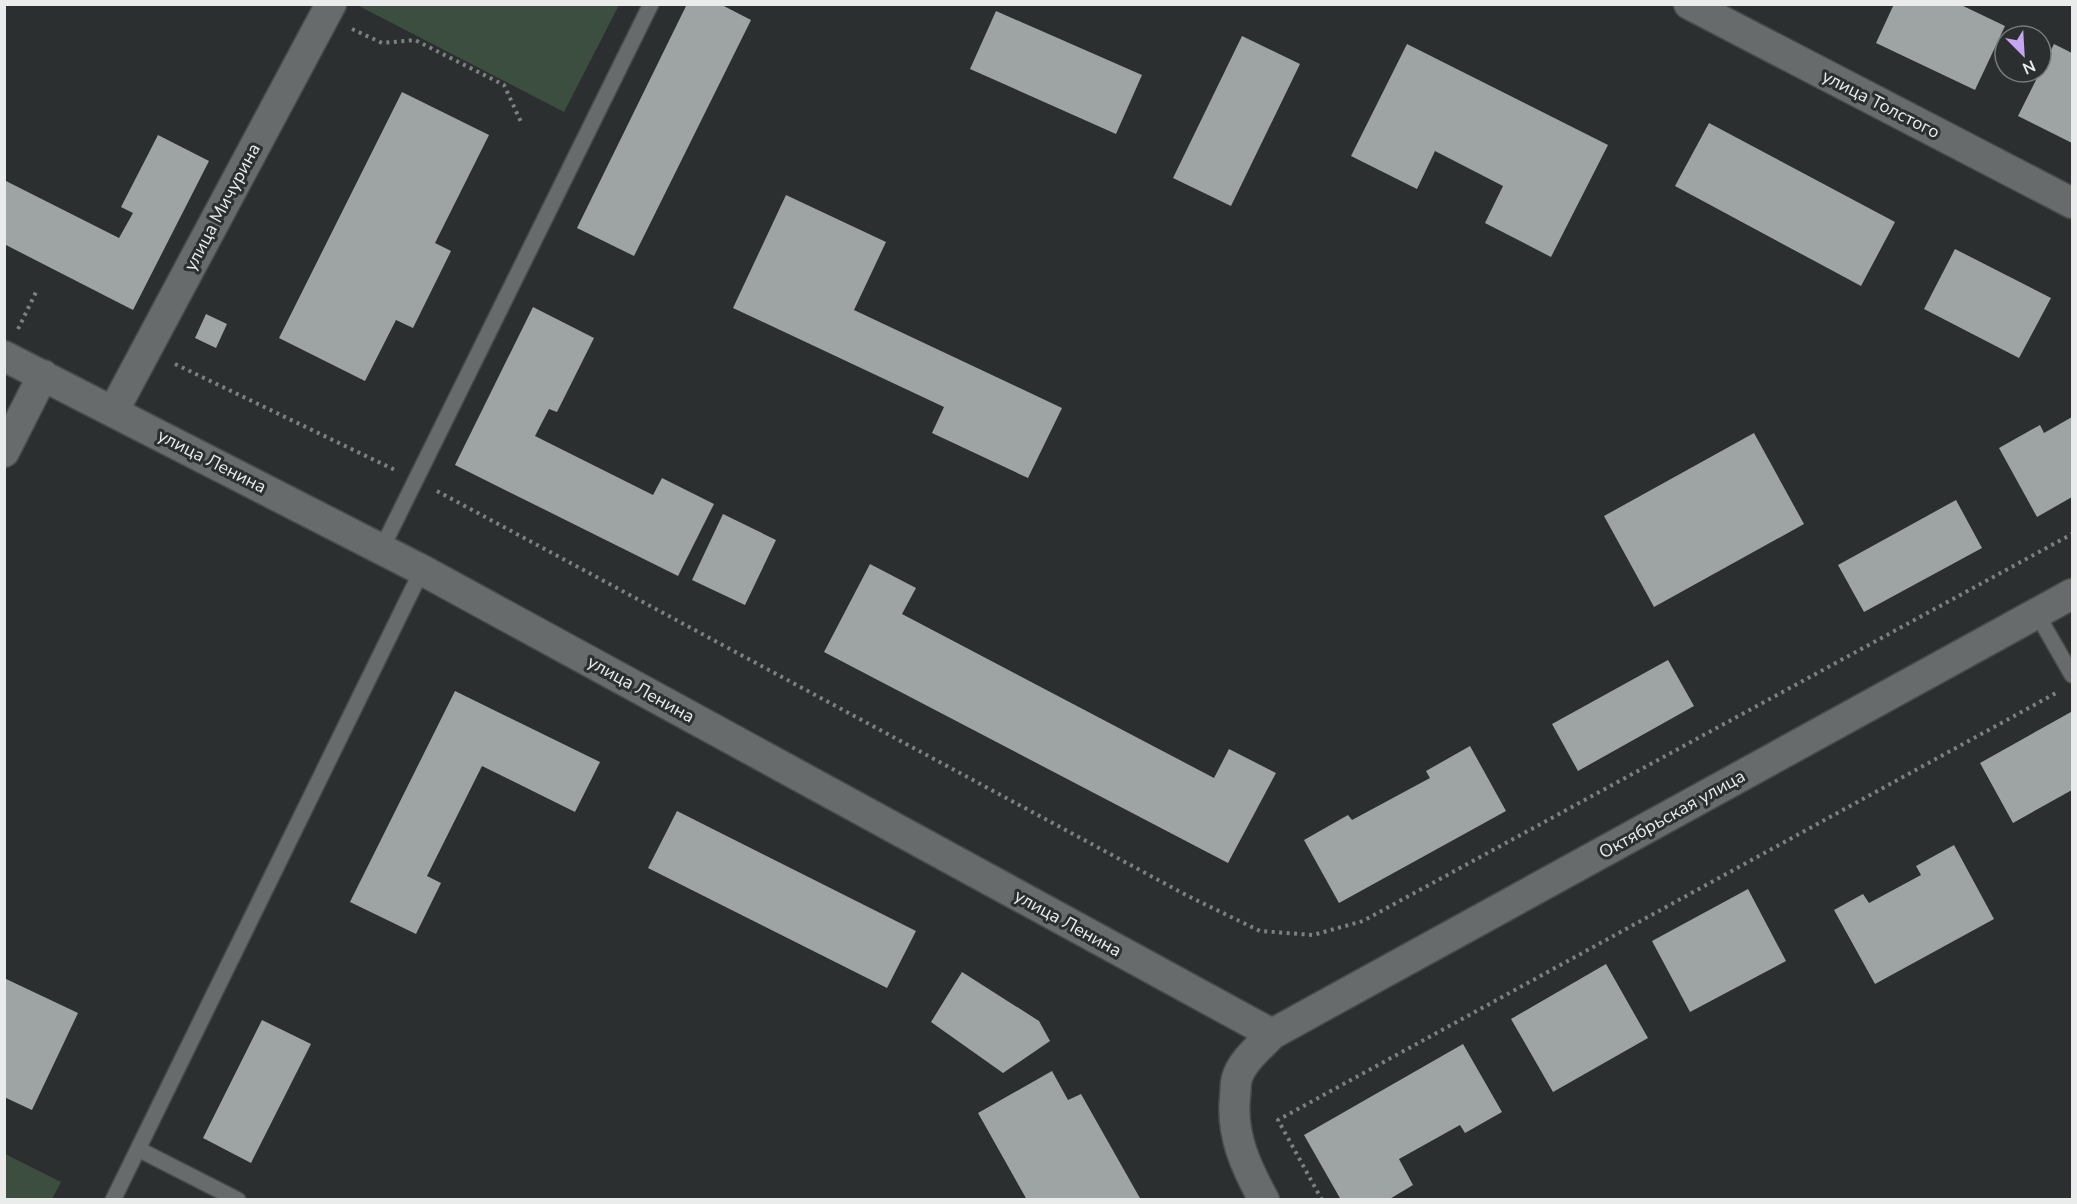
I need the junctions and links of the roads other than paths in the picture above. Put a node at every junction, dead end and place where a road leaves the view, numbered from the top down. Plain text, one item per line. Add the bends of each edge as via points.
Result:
1 (651, 4) edge
2 (1689, 4) edge
3 (327, 11) edge
4 (2073, 203) edge
5 (10, 345) edge
6 (42, 375) junction
7 (114, 410) junction
8 (4, 452) edge
9 (382, 548) junction
10 (422, 570) junction
11 (2073, 594) edge
12 (2037, 614) junction
13 (2073, 675) edge
14 (1272, 1034) junction
15 (138, 1149) junction
16 (113, 1200) edge
17 (238, 1200) edge
18 (1264, 1200) edge

1 - 9 lane
2 - 4 street, улица Толстого
3 - 7 street, улица Мичурина
5 - 6 street, улица Ленина
6 - 7 street, улица Ленина
6 - 8 street
7 - 9 street, улица Ленина
9 - 10 street, улица Ленина
10 - 14 street, улица Ленина
10 - 15 lane
11 - 12 street, Октябрьская улица
12 - 13 lane
12 - 14 street, Октябрьская улица
14 - 18 street, Октябрьская улица via 1237,1078 1233,1116 1239,1149
15 - 16 lane
15 - 17 lane

